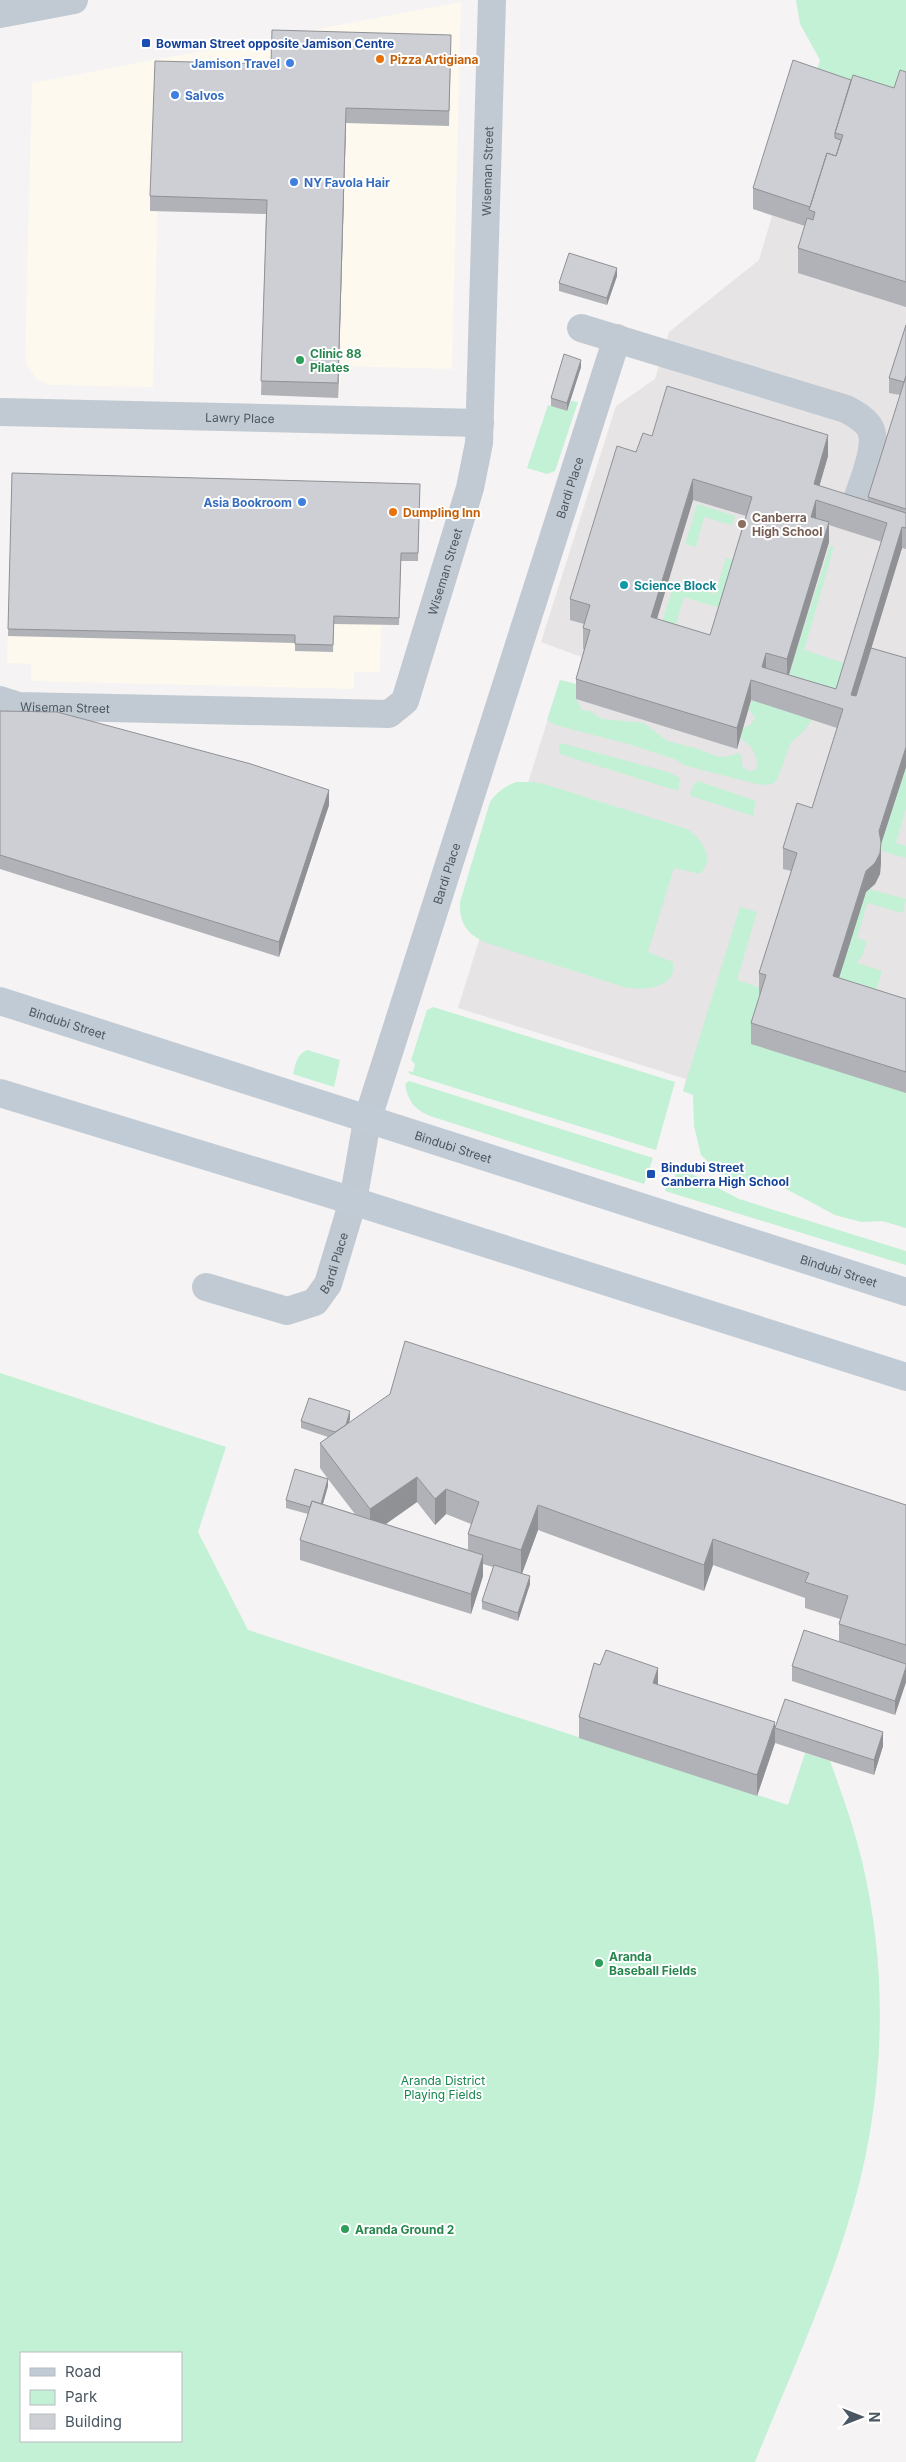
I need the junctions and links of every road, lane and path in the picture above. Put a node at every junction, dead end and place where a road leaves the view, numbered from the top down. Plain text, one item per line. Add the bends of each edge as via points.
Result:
1 (74, 0) edge
2 (492, 0) edge
3 (0, 14) edge
4 (581, 328) dead end
5 (617, 338) junction
6 (0, 412) edge
7 (480, 423) junction
8 (853, 510) edge
9 (0, 700) edge
10 (0, 1001) edge
11 (0, 1093) edge
12 (367, 1121) junction
13 (353, 1201) junction
14 (206, 1287) dead end
15 (906, 1292) edge
16 (906, 1377) edge

1 - 3 street
2 - 7 street, Wiseman Street
4 - 5 street
5 - 8 street via 846,409 860,417 871,429 872,446
5 - 12 street, Bardi Place
6 - 7 street, Lawry Place
7 - 9 street, Wiseman Street via 470,488 404,702 398,709 389,714 19,706
10 - 12 main road, Bindubi Street
11 - 13 main road
12 - 13 street, Bardi Place
12 - 15 main road, Bindubi Street
13 - 14 street, Bardi Place via 328,1284 315,1302 286,1311
13 - 16 main road

